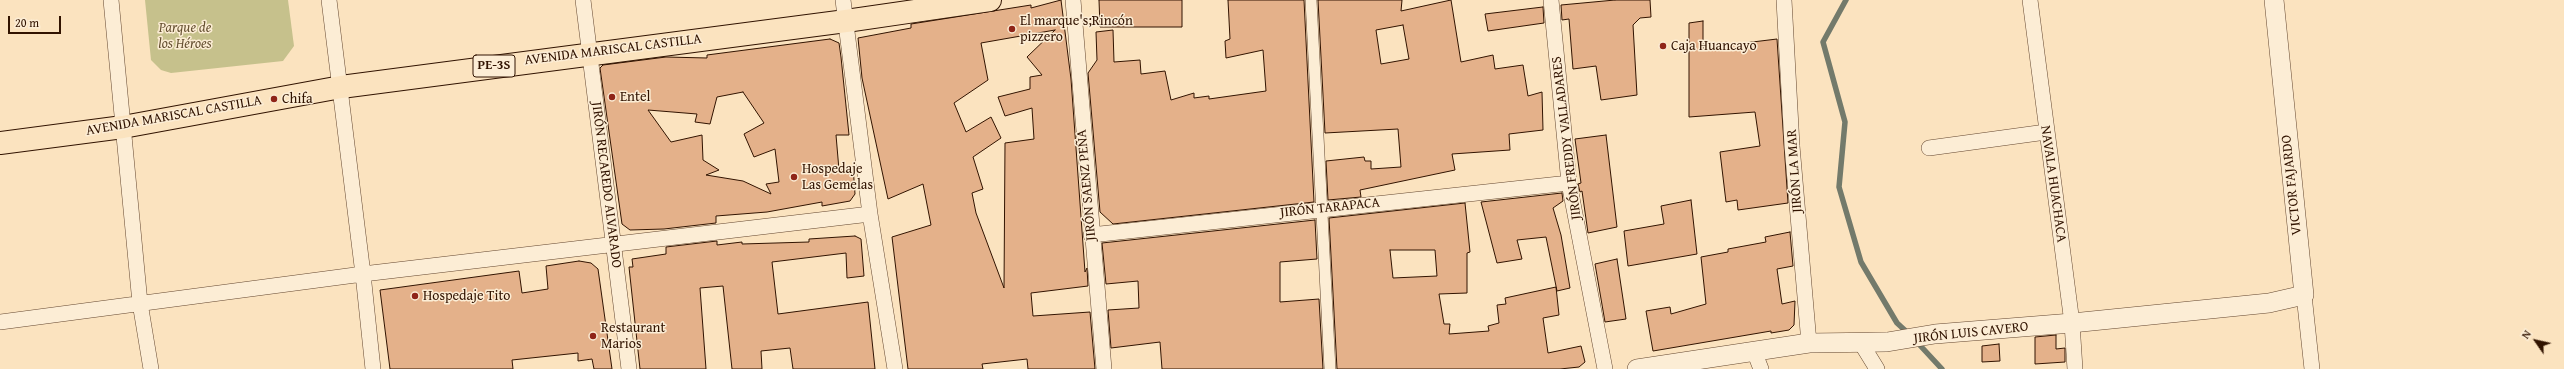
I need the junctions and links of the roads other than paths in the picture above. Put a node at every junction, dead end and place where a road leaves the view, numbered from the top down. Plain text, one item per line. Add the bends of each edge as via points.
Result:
1 (111, 0) edge
2 (329, 0) edge
3 (583, 0) edge
4 (843, 0) edge
5 (990, 0) edge
6 (1072, 0) edge
7 (1311, 0) edge
8 (1551, 0) edge
9 (1784, 0) edge
10 (2030, 0) edge
11 (2274, 0) edge
12 (846, 21) junction
13 (589, 53) junction
14 (341, 87) junction
15 (123, 127) junction
16 (2046, 132) junction
17 (0, 143) edge
18 (1929, 148) dead end
19 (1569, 183) junction
20 (1321, 209) junction
21 (870, 214) junction
22 (1091, 235) junction
23 (614, 245) junction
24 (364, 274) junction
25 (2304, 295) junction
26 (140, 303) junction
27 (0, 322) edge
28 (2072, 323) junction
29 (1809, 343) junction
30 (1861, 343) junction
31 (1754, 351) junction
32 (151, 369) edge
33 (373, 369) edge
34 (628, 369) edge
35 (895, 369) edge
36 (1104, 369) edge
37 (1330, 369) edge
38 (1605, 369) edge
39 (1638, 369) edge
40 (1761, 369) edge
41 (1877, 369) edge
42 (2075, 369) edge
43 (2312, 369) edge

1 - 15 street
2 - 14 street
3 - 13 street, JIRÓN RECAREDO ALVARADO
4 - 12 street
5 - 12 highway, AVENIDA MARISCAL CASTILLA / PE-3S
6 - 22 street, JIRÓN SAENZ PEÑA
7 - 20 street
8 - 19 street, JIRÓN FREDDY VALLADARES
9 - 29 street, JIRÓN LA MAR via 1792,146
10 - 16 street, NAVALA HUACHACA
11 - 25 street, VICTOR FAJARDO
12 - 13 highway, AVENIDA MARISCAL CASTILLA / PE-3S
12 - 21 street
13 - 14 highway, AVENIDA MARISCAL CASTILLA / PE-3S
13 - 23 street, JIRÓN RECAREDO ALVARADO
14 - 15 highway, AVENIDA MARISCAL CASTILLA / PE-3S
14 - 24 street
15 - 17 highway, AVENIDA MARISCAL CASTILLA / PE-3S
15 - 26 street
16 - 18 street
16 - 28 street, NAVALA HUACHACA
19 - 20 street, JIRÓN TARAPACA
19 - 38 street, JIRÓN FREDDY VALLADARES
20 - 22 street, JIRÓN TARAPACA
20 - 37 street
21 - 23 street
21 - 35 street
22 - 36 street, JIRÓN SAENZ PEÑA
23 - 24 street
23 - 34 street, JIRÓN RECAREDO ALVARADO
24 - 26 street
24 - 33 street
25 - 28 street, JIRÓN LUIS CAVERO via 2269,303
25 - 43 street, VICTOR FAJARDO
26 - 27 street
26 - 32 street
28 - 30 street, JIRÓN LUIS CAVERO
28 - 42 street, NAVALA HUACHACA
29 - 30 street, JIRÓN LUIS CAVERO
29 - 31 street, JIRÓN LUIS CAVERO
30 - 41 street
31 - 39 street, JIRÓN LUIS CAVERO
31 - 40 street

